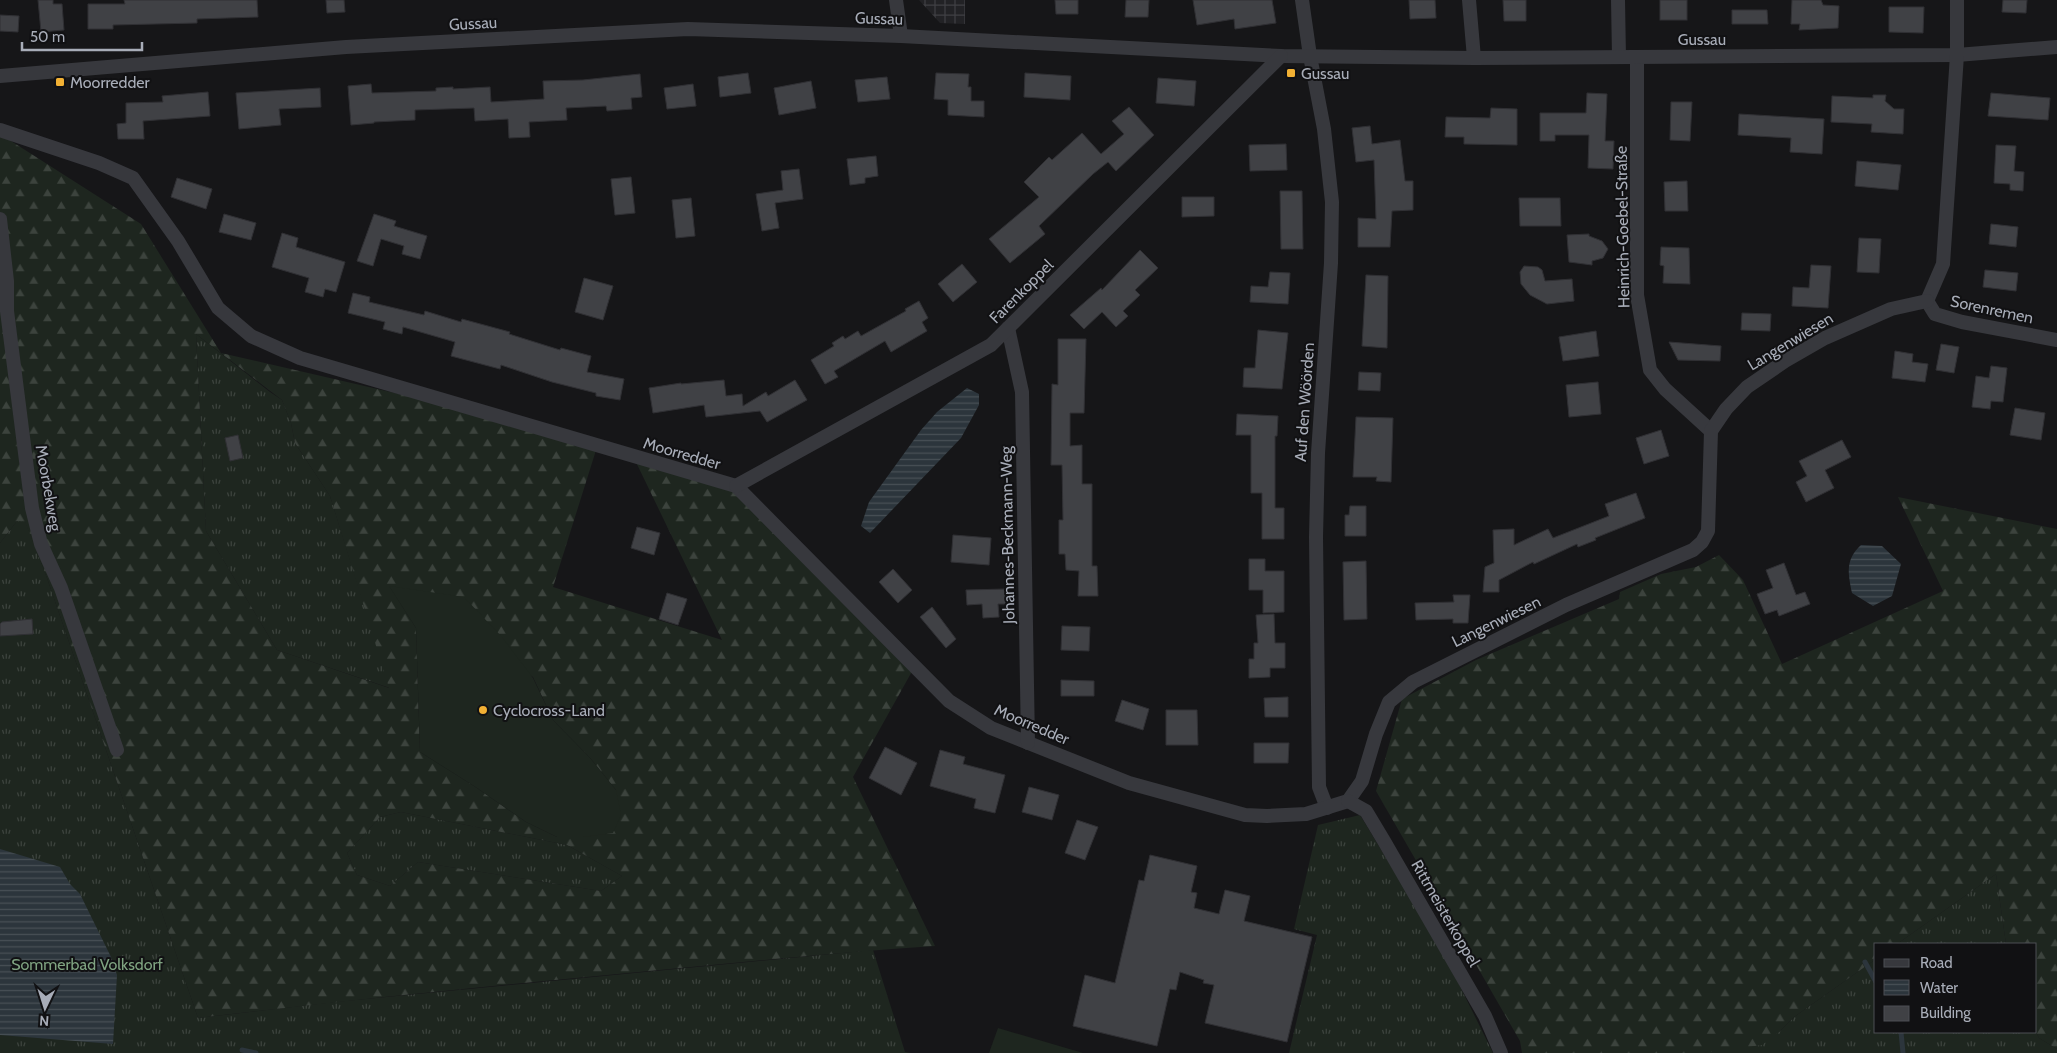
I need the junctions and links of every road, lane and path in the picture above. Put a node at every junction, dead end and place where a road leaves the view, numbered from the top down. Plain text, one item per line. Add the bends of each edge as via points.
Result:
1 (896, 0) edge
2 (1302, 0) edge
3 (1469, 0) edge
4 (1618, 0) edge
5 (1957, 0) edge
6 (901, 36) junction
7 (2057, 47) edge
8 (1957, 55) junction
9 (1281, 56) junction
10 (1310, 56) junction
11 (1619, 57) junction
12 (1637, 57) junction
13 (1474, 58) junction
14 (0, 76) edge
15 (0, 130) edge
16 (0, 220) edge
17 (1927, 301) junction
18 (1008, 328) junction
19 (2057, 340) edge
20 (1711, 431) junction
21 (736, 486) junction
22 (1028, 743) junction
23 (118, 750) dead end
24 (1348, 801) junction
25 (1327, 808) junction
26 (1501, 1053) edge

1 - 6 street
2 - 10 street, Auf den Wöörden
3 - 13 street
4 - 11 street
5 - 8 street
6 - 9 street, Gussau
6 - 14 street, Gussau via 680,30 346,47
7 - 8 street, Gussau
8 - 12 street, Gussau
8 - 17 street via 1942,264
9 - 10 street, Gussau
9 - 18 street, Farenkoppel
10 - 13 street, Gussau
10 - 25 street, Auf den Wöörden via 1324,129 1332,202 1316,537 1319,787
11 - 12 street, Gussau
11 - 13 street, Gussau
12 - 20 street, Heinrich-Goebel-Straße via 1637,295 1650,370 1665,389
15 - 21 street, Moorredder via 99,163 133,178 178,241 218,308 239,327 264,342 300,358
16 - 23 street, Moorbekweg via 7,281 6,311 32,508 41,544 61,588
17 - 19 street, Sorenremen via 1935,314
17 - 20 street, Langenwiesen via 1891,309 1825,338 1785,361 1747,387 1726,408
18 - 21 street, Farenkoppel via 991,345
18 - 22 street, Johannes-Beckmann-Weg via 1022,392
20 - 24 street, Langenwiesen via 1708,531 1702,542 1693,550 1566,605 1413,682 1389,702 1362,781
21 - 22 street, Moorredder via 949,701 991,728
22 - 25 street, Moorredder via 1129,782 1245,815 1306,814
24 - 25 street, Moorredder
24 - 26 street, Rittmeisterkoppel via 1366,811 1485,1016

